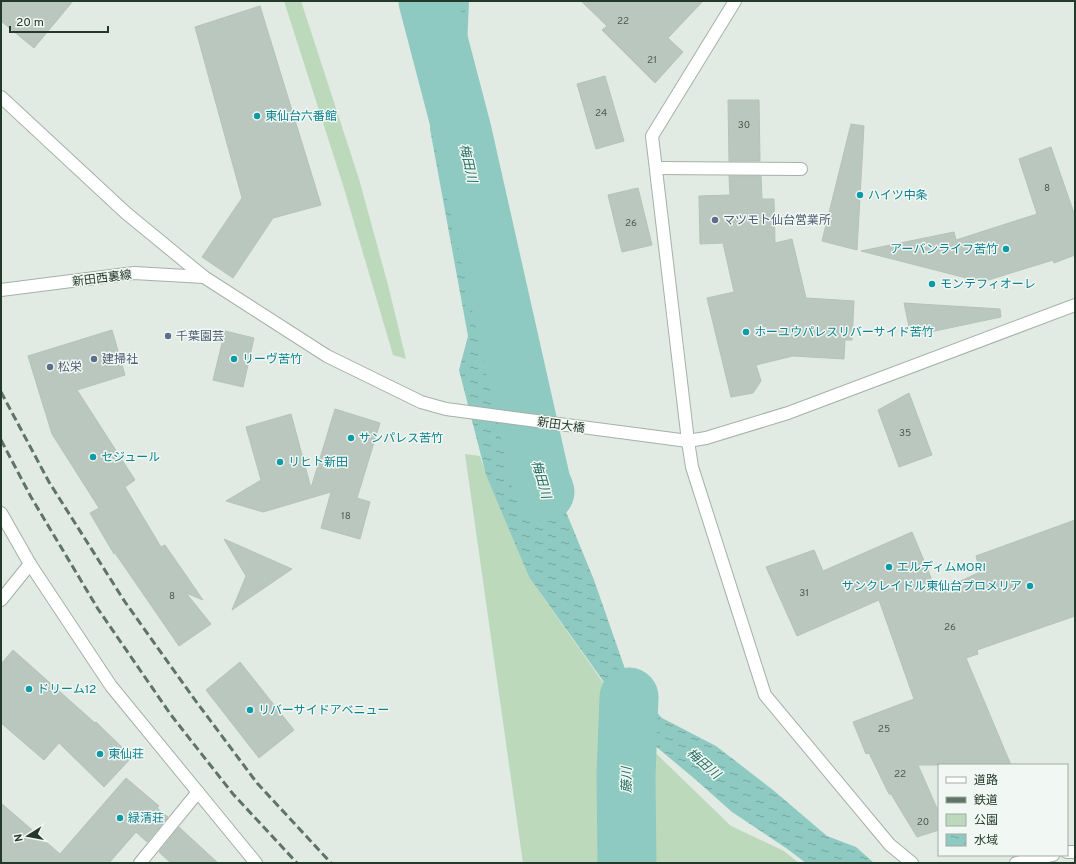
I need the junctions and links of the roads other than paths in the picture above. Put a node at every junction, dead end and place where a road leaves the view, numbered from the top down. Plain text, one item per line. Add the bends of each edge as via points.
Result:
1 (735, 1) edge
2 (1, 97) edge
3 (656, 168) junction
4 (801, 169) dead end
5 (204, 277) junction
6 (1, 290) edge
7 (1075, 305) edge
8 (688, 441) junction
9 (1, 513) edge
10 (30, 564) junction
11 (1, 600) edge
12 (198, 792) junction
13 (1048, 856) edge
14 (140, 863) edge
15 (256, 863) edge
16 (912, 863) edge
17 (1016, 863) edge

1 - 3 street via 652,136
2 - 5 street, 新田大橋 via 126,213
3 - 4 street
3 - 8 street
5 - 6 street, 新田西裏線 via 134,273
5 - 8 street, 新田大橋 via 327,356 421,402 446,409
7 - 8 street, 新田大橋 via 788,413
8 - 16 street via 692,467 765,695 890,845
9 - 10 street
10 - 11 street
10 - 12 street via 111,686
12 - 14 street
12 - 15 street
13 - 17 street

